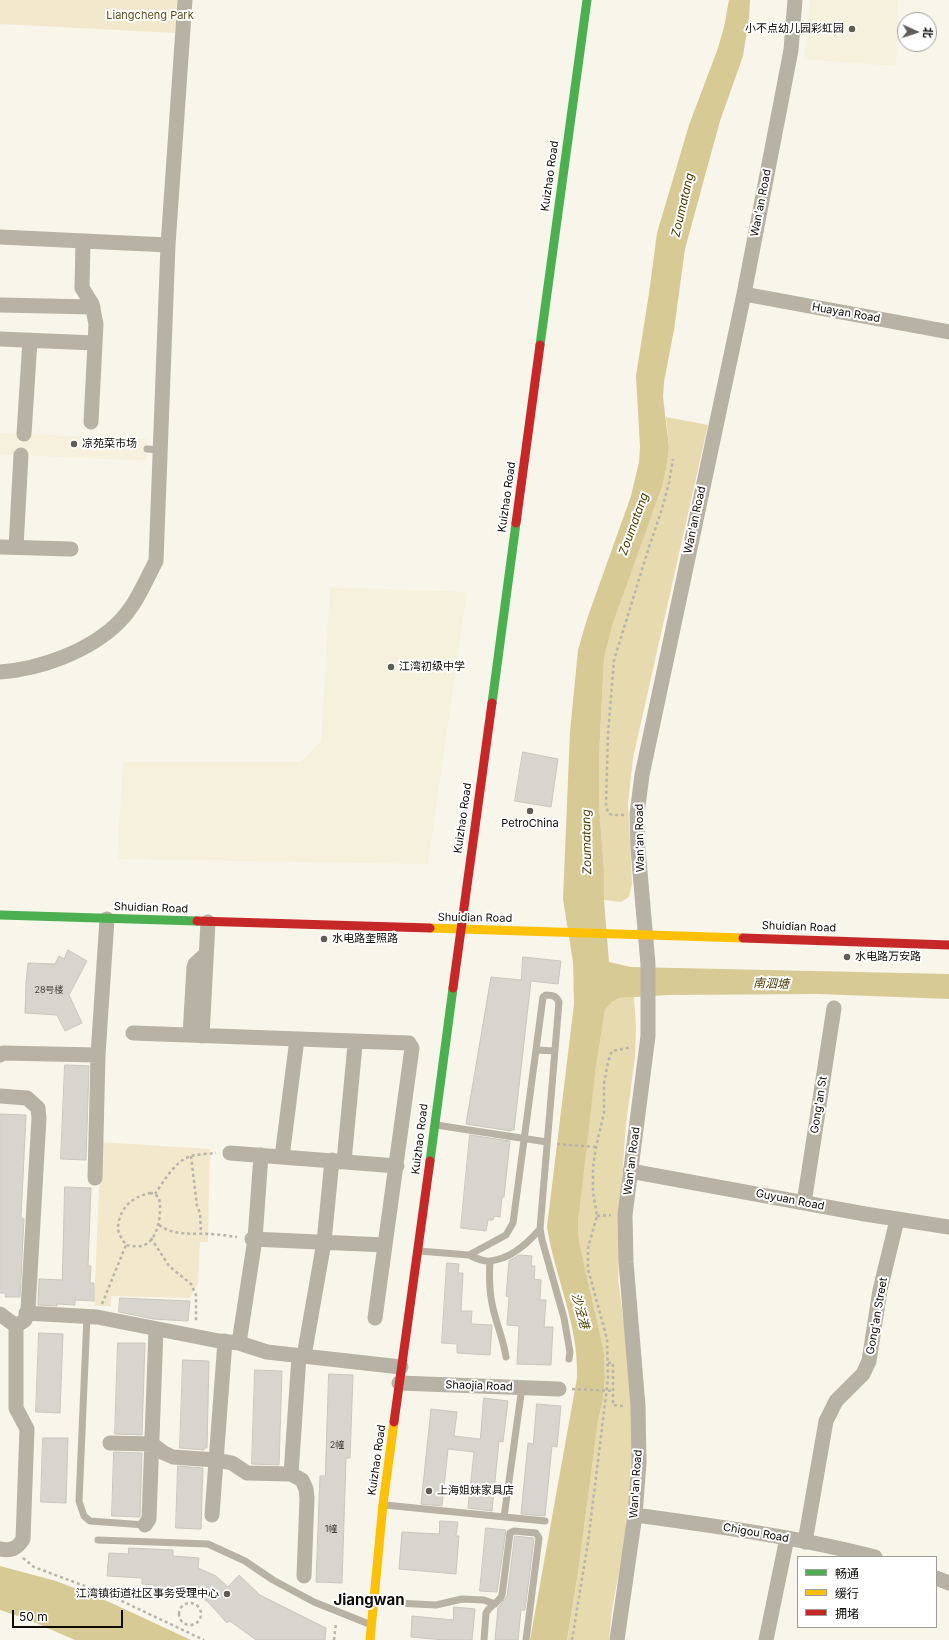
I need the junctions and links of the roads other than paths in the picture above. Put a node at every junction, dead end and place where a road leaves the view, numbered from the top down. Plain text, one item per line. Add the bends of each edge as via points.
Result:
1 (185, 0) edge
2 (586, 0) edge
3 (795, 0) edge
4 (0, 237) edge
5 (83, 241) junction
6 (168, 245) junction
7 (744, 294) junction
8 (0, 305) edge
9 (93, 307) junction
10 (949, 332) edge
11 (0, 339) edge
12 (30, 340) junction
13 (95, 343) junction
14 (91, 422) dead end
15 (24, 434) dead end
16 (21, 455) dead end
17 (0, 547) edge
18 (16, 548) junction
19 (71, 549) dead end
20 (0, 672) edge
21 (0, 915) edge
22 (107, 919) junction
23 (208, 922) junction
24 (460, 929) junction
25 (646, 934) junction
26 (949, 945) edge
27 (834, 1008) dead end
28 (133, 1033) dead end
29 (196, 1036) junction
30 (297, 1039) junction
31 (353, 1041) junction
32 (536, 1050) junction
33 (555, 1051) junction
34 (0, 1055) edge
35 (98, 1055) junction
36 (0, 1096) edge
37 (434, 1124) junction
38 (524, 1138) junction
39 (547, 1142) junction
40 (230, 1153) road end
41 (261, 1155) junction
42 (282, 1156) junction
43 (338, 1160) junction
44 (397, 1166) junction
45 (630, 1170) junction
46 (94, 1178) dead end
47 (804, 1203) junction
48 (897, 1220) junction
49 (949, 1227) edge
50 (540, 1229) junction
51 (254, 1239) junction
52 (324, 1242) junction
53 (386, 1245) junction
54 (418, 1251) junction
55 (469, 1255) junction
56 (490, 1261) junction
57 (26, 1313) junction
58 (0, 1314) edge
59 (92, 1317) junction
60 (375, 1318) dead end
61 (16, 1326) junction
62 (156, 1328) junction
63 (232, 1342) junction
64 (301, 1356) junction
65 (506, 1357) dead end
66 (569, 1359) dead end
67 (401, 1367) junction
68 (399, 1383) junction
69 (522, 1387) junction
70 (565, 1389) road end
71 (110, 1442) dead end
72 (152, 1444) junction
73 (216, 1460) junction
74 (291, 1474) junction
75 (383, 1504) junction
76 (212, 1515) dead end
77 (635, 1515) junction
78 (504, 1517) junction
79 (545, 1521) dead end
80 (145, 1524) joint
81 (787, 1538) junction
82 (98, 1540) dead end
83 (805, 1542) junction
84 (6, 1549) edge
85 (872, 1556) edge
86 (304, 1576) dead end
87 (937, 1578) edge
88 (949, 1583) edge
89 (373, 1602) junction
90 (495, 1604) junction
91 (371, 1625) junction
92 (370, 1640) edge
93 (484, 1640) edge
94 (526, 1640) edge
95 (617, 1640) edge
96 (766, 1640) edge

1 - 6 street
2 - 24 main road, Kuizhao Road
3 - 7 street, Wan'an Road via 791,50
4 - 5 street
5 - 6 street
5 - 9 street via 82,288
6 - 20 street via 154,450 156,561 139,594 120,621 95,642 69,655
7 - 10 street, Huayan Road
7 - 25 street, Wan'an Road via 642,775 637,814
8 - 9 street
9 - 13 street via 96,324
11 - 12 street
12 - 13 street
12 - 15 street
13 - 14 street
16 - 18 street
17 - 18 street
18 - 19 street
21 - 22 main road, Shuidian Road
22 - 23 main road, Shuidian Road
22 - 35 street
23 - 24 main road, Shuidian Road
23 - 29 street via 206,954 195,964
24 - 25 main road, Shuidian Road
24 - 37 main road, Kuizhao Road
25 - 26 main road, Shuidian Road
25 - 45 street, Wan'an Road via 649,1007 647,1045
27 - 47 street, Gong'an St
28 - 29 street
29 - 30 street
30 - 31 street
30 - 42 street
31 - 43 street via 355,1044
31 - 44 street via 409,1043 412,1048
32 - 33 lane
32 - 33 lane via 543,997 546,994 556,997 559,1002
32 - 38 lane
33 - 39 lane
34 - 35 street
35 - 46 street
36 - 57 street via 27,1098 38,1108
37 - 38 lane
37 - 54 main road, Kuizhao Road
38 - 39 lane
38 - 55 lane via 513,1223 506,1235
39 - 50 lane
40 - 41 street
41 - 42 street
41 - 51 street
42 - 43 street
43 - 44 street
43 - 52 street
44 - 53 street
45 - 47 street, Guyuan Road
45 - 77 street, Wan'an Road via 625,1215 626,1262 639,1427
47 - 48 street, Guyuan Road
48 - 49 street, Guyuan Road
48 - 83 street, Gong'an Street via 880,1290 869,1361 863,1374 836,1402 826,1421
50 - 56 lane via 528,1243 503,1258
50 - 66 lane via 564,1318
51 - 52 street
51 - 63 street
52 - 53 street
52 - 64 street
53 - 60 street
54 - 55 lane
54 - 67 main road, Kuizhao Road
55 - 56 lane
56 - 65 lane via 489,1287 492,1308 504,1340
57 - 59 street
57 - 61 street via 25,1320
58 - 61 street
59 - 62 street
59 - 80 lane via 79,1501 84,1516 90,1521
61 - 84 street via 16,1408 27,1429 23,1539 19,1546
62 - 63 street
62 - 72 street
63 - 64 street via 267,1352
63 - 73 street
64 - 67 street
64 - 74 street
67 - 68 main road, Kuizhao Road
68 - 69 street, Shaojia Road
68 - 75 main road, Kuizhao Road
69 - 70 street, Shaojia Road
69 - 78 lane
71 - 72 street
72 - 73 street via 173,1457
72 - 80 street via 149,1519
73 - 74 street via 232,1463 246,1473
73 - 76 street
74 - 86 street via 302,1480 307,1494
75 - 78 lane
75 - 89 main road, Kuizhao Road
77 - 81 street, Chigou Road
77 - 95 street, Wan'an Road
78 - 79 lane
81 - 83 street, Chigou Road
81 - 96 street
82 - 91 lane via 208,1544 245,1561 273,1580 314,1602
83 - 85 street, Chigou Road
87 - 88 street
89 - 90 lane via 436,1605 462,1599 484,1600
89 - 91 main road, Kuizhao Road
90 - 93 lane via 486,1613
90 - 94 lane via 502,1595 510,1533 514,1530 536,1533 539,1538 538,1554
91 - 92 main road, Kuizhao Road

